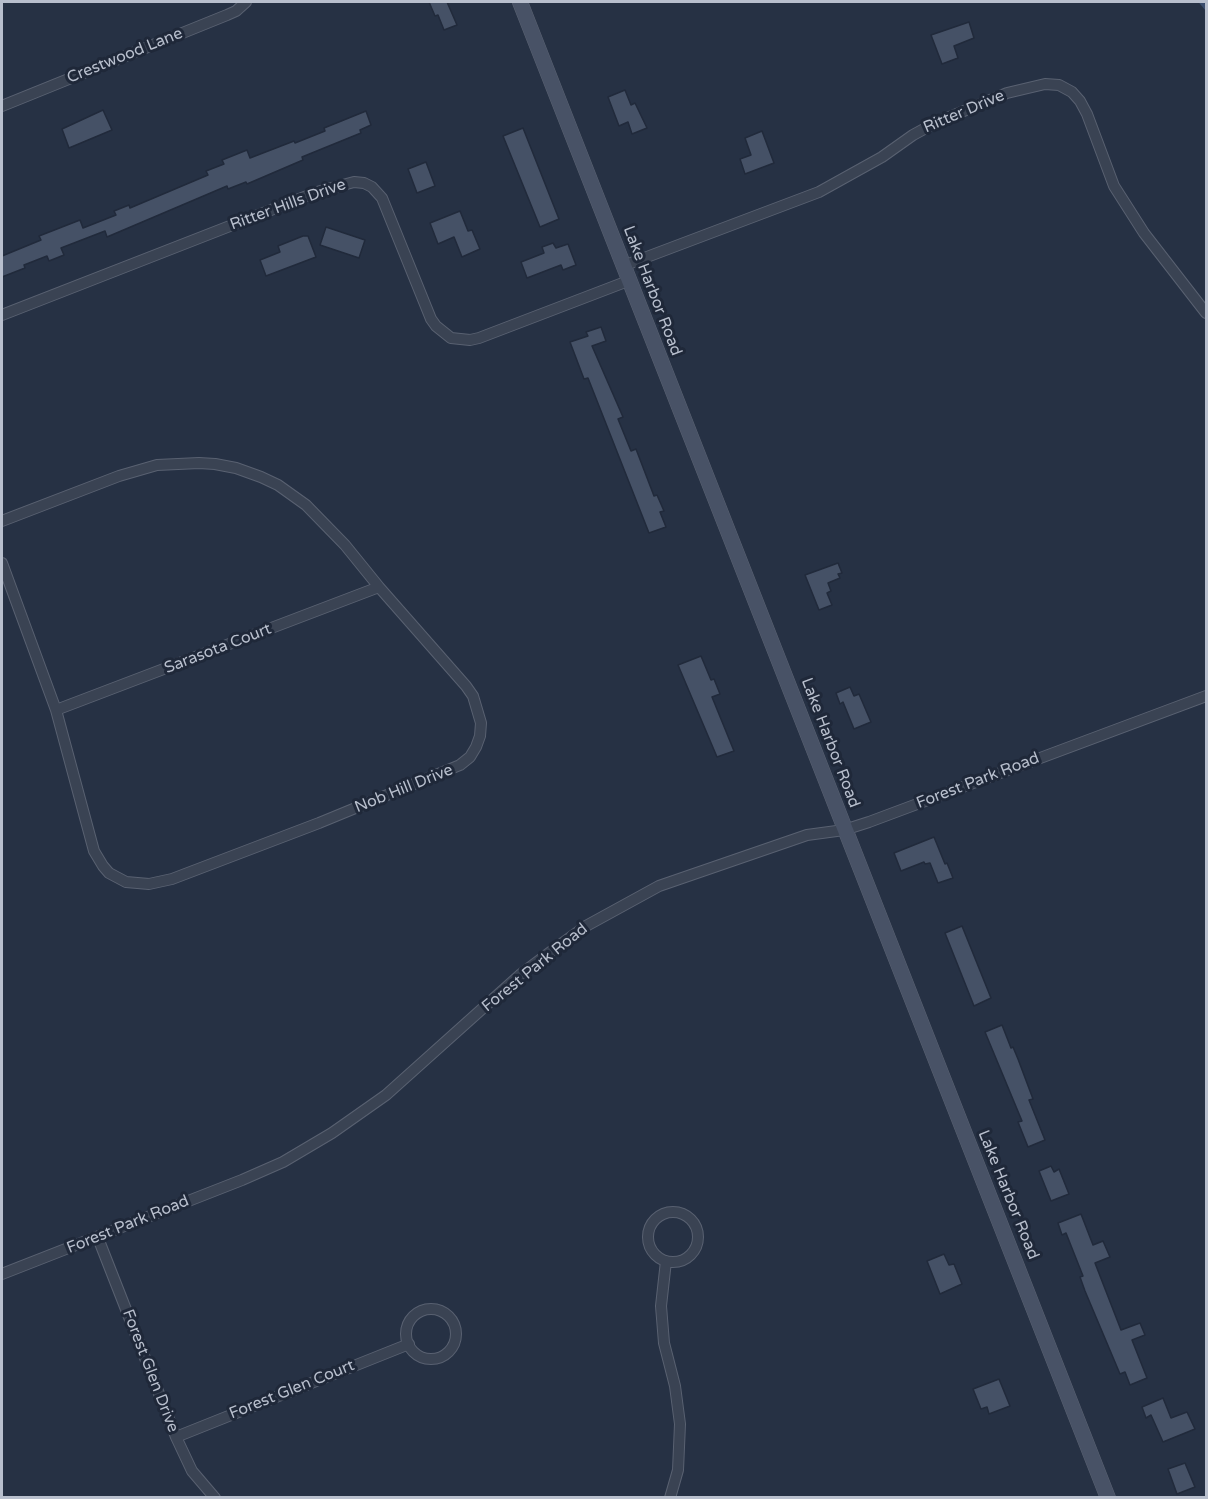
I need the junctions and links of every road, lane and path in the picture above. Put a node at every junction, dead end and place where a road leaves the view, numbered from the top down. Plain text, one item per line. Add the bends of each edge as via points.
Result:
1 (246, 2) edge
2 (520, 2) edge
3 (2, 106) edge
4 (626, 274) junction
5 (1206, 313) edge
6 (2, 315) edge
7 (2, 521) edge
8 (2, 563) edge
9 (379, 587) junction
10 (1206, 696) edge
11 (56, 710) junction
12 (844, 830) junction
13 (98, 1238) junction
14 (666, 1261) junction
15 (2, 1274) edge
16 (408, 1344) junction
17 (176, 1437) junction
18 (215, 1497) edge
19 (670, 1497) edge
20 (1108, 1497) edge

1 - 3 street, Crestwood Lane via 227,15
2 - 4 street, Lake Harbor Road
4 - 5 street, Ritter Drive via 819,192 934,123 1007,93 1045,84 1059,85 1080,101 1114,186 1144,233
4 - 6 street, Ritter Hills Drive via 479,338 451,338 431,319 382,198 372,187 354,182 317,192
4 - 12 street, Lake Harbor Road
7 - 9 street, Nob Hill Drive via 146,468 173,463 215,464 261,477 306,505
8 - 11 street, Nob Hill Drive
9 - 11 street, Sarasota Court
9 - 11 street, Nob Hill Drive via 473,696 481,723 476,747 460,765 442,774 276,839 158,883 139,884 117,878 94,851
10 - 12 street, Forest Park Road
12 - 13 street, Forest Park Road via 807,835 659,886 613,910 521,974 386,1095 332,1133 283,1162
12 - 20 street, Lake Harbor Road
13 - 15 street, Forest Park Road
13 - 17 street, Forest Glen Drive
14 - 14 street via 681,1261 697,1244 697,1228 679,1213 662,1214 650,1226 648,1244
14 - 19 street via 664,1343 680,1424 678,1470
16 - 16 street via 428,1359 445,1355 455,1342 454,1325 444,1313 422,1311 407,1328
16 - 17 street, Forest Glen Court
17 - 18 street, Forest Glen Drive via 192,1471

